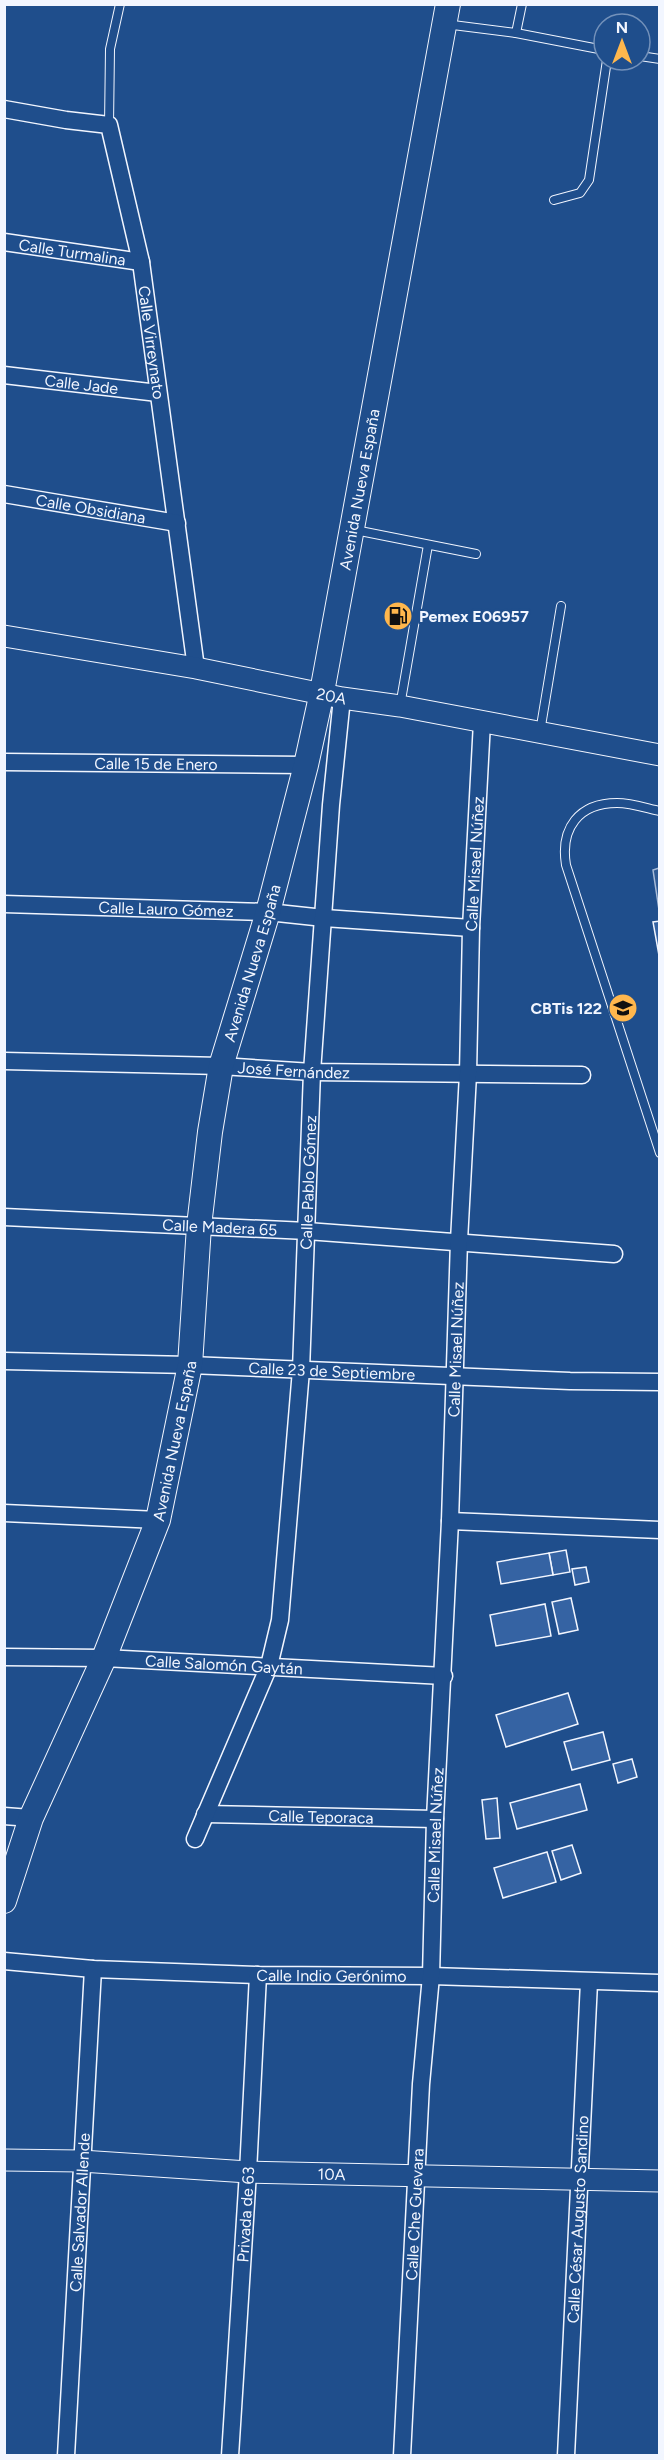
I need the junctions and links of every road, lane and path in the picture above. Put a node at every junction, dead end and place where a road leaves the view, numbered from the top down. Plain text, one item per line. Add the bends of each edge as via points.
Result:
1 (120, 4) edge
2 (522, 4) edge
3 (446, 14) edge
4 (516, 33) junction
5 (592, 48) edge
6 (605, 72) edge
7 (4, 109) edge
8 (109, 125) junction
9 (554, 200) dead end
10 (4, 242) edge
11 (141, 262) junction
12 (4, 375) edge
13 (158, 393) junction
14 (4, 494) edge
15 (177, 523) junction
16 (352, 530) junction
17 (428, 545) junction
18 (476, 554) dead end
19 (561, 606) dead end
20 (4, 636) edge
21 (196, 668) junction
22 (332, 695) junction
23 (400, 706) junction
24 (482, 722) junction
25 (540, 732) junction
26 (660, 755) edge
27 (4, 762) edge
28 (306, 765) junction
29 (660, 811) edge
30 (4, 904) edge
31 (267, 912) junction
32 (324, 918) junction
33 (471, 928) junction
34 (4, 1061) edge
35 (221, 1066) junction
36 (312, 1072) junction
37 (468, 1074) junction
38 (582, 1075) dead end
39 (660, 1153) edge
40 (4, 1217) edge
41 (199, 1226) junction
42 (307, 1231) junction
43 (459, 1241) junction
44 (614, 1254) dead end
45 (4, 1361) edge
46 (190, 1365) junction
47 (302, 1370) junction
48 (453, 1376) junction
49 (660, 1382) edge
50 (4, 1513) edge
51 (158, 1520) junction
52 (450, 1521) junction
53 (660, 1530) edge
54 (4, 1657) edge
55 (104, 1658) junction
56 (269, 1666) junction
57 (444, 1676) junction
58 (206, 1814) junction
59 (4, 1816) edge
60 (31, 1818) junction
61 (435, 1819) junction
62 (195, 1839) dead end
63 (4, 1901) edge
64 (4, 1962) edge
65 (93, 1969) junction
66 (258, 1975) junction
67 (431, 1976) junction
68 (589, 1982) junction
69 (660, 1983) edge
70 (4, 2160) edge
71 (81, 2161) junction
72 (248, 2172) junction
73 (417, 2176) junction
74 (581, 2179) junction
75 (660, 2181) edge
76 (66, 2456) edge
77 (230, 2456) edge
78 (402, 2456) edge
79 (566, 2456) edge

1 - 8 lane via 110,49
2 - 4 lane
3 - 4 lane
3 - 16 main road, Avenida Nueva España
4 - 5 lane
6 - 9 lane via 589,180 580,194
7 - 8 street
8 - 11 street, Calle Virreynato
10 - 11 street, Calle Turmalina
11 - 13 street, Calle Virreynato
12 - 13 street, Calle Jade
13 - 15 street, Calle Virreynato
14 - 15 street, Calle Obsidiana
15 - 21 street, Calle Virreynato
16 - 17 lane
16 - 22 main road, Avenida Nueva España
17 - 18 lane
17 - 23 lane
19 - 25 lane
20 - 21 street, 20A
21 - 22 street, 20A
22 - 23 street, 20A
22 - 28 main road, Avenida Nueva España
22 - 32 street, Calle Pablo Gómez
23 - 24 street, 20A
24 - 25 street, 20A
24 - 33 street, Calle Misael Núñez
25 - 26 street, 20A
27 - 28 street, Calle 15 de Enero
28 - 31 main road, Avenida Nueva España
29 - 39 lane via 620,802 590,807 574,820 564,851
30 - 31 street, Calle Lauro Gómez
31 - 32 street, Calle Lauro Gómez
31 - 35 main road, Avenida Nueva España
32 - 33 street, Calle Lauro Gómez
32 - 36 street, Calle Pablo Gómez
33 - 37 street, Calle Misael Núñez
34 - 35 street, José Fernández
35 - 36 street, José Fernández
35 - 41 main road, Avenida Nueva España
36 - 37 street, José Fernández
36 - 42 street, Calle Pablo Gómez
37 - 38 street, José Fernández
37 - 43 street, Calle Misael Núñez
40 - 41 street, Calle Madera 65
41 - 42 street, Calle Madera 65
41 - 46 main road, Avenida Nueva España
42 - 43 street, Calle Madera 65
42 - 47 street, Calle Pablo Gómez
43 - 44 street, Calle Madera 65
43 - 48 street, Calle Misael Núñez
45 - 46 street, Calle 23 de Septiembre
46 - 47 street, Calle 23 de Septiembre
46 - 51 main road, Avenida Nueva España
47 - 48 street, Calle 23 de Septiembre
47 - 56 street, Calle Pablo Gómez via 280,1620
48 - 49 street, Calle 23 de Septiembre
48 - 52 street, Calle Misael Núñez
50 - 51 street
51 - 55 main road, Avenida Nueva España
52 - 53 street
52 - 57 street, Calle Misael Núñez
54 - 55 street, Calle Salomón Gaytán
55 - 56 street, Calle Salomón Gaytán
55 - 60 main road, Avenida Nueva España
56 - 57 street, Calle Salomón Gaytán
56 - 58 street
57 - 61 street, Calle Misael Núñez
58 - 61 street, Calle Teporaca
58 - 62 street
59 - 60 street
60 - 63 main road, Avenida Nueva España
61 - 67 street, Calle Misael Núñez
64 - 65 street, Calle Indio Gerónimo
65 - 66 street, Calle Indio Gerónimo
65 - 71 street, Calle Salvador Allende
66 - 67 street, Calle Indio Gerónimo
66 - 72 street, Privada de 63
67 - 68 street, Calle Indio Gerónimo
67 - 73 street, Calle Che Guevara
68 - 69 street, Calle Indio Gerónimo
68 - 74 street, Calle César Augusto Sandino
70 - 71 street, 10A
71 - 72 street, 10A
71 - 76 street, Calle Salvador Allende
72 - 73 street, 10A
72 - 77 street, Privada de 63
73 - 74 street, 10A
73 - 78 street, Calle Che Guevara
74 - 75 street, 10A
74 - 79 street, Calle César Augusto Sandino

